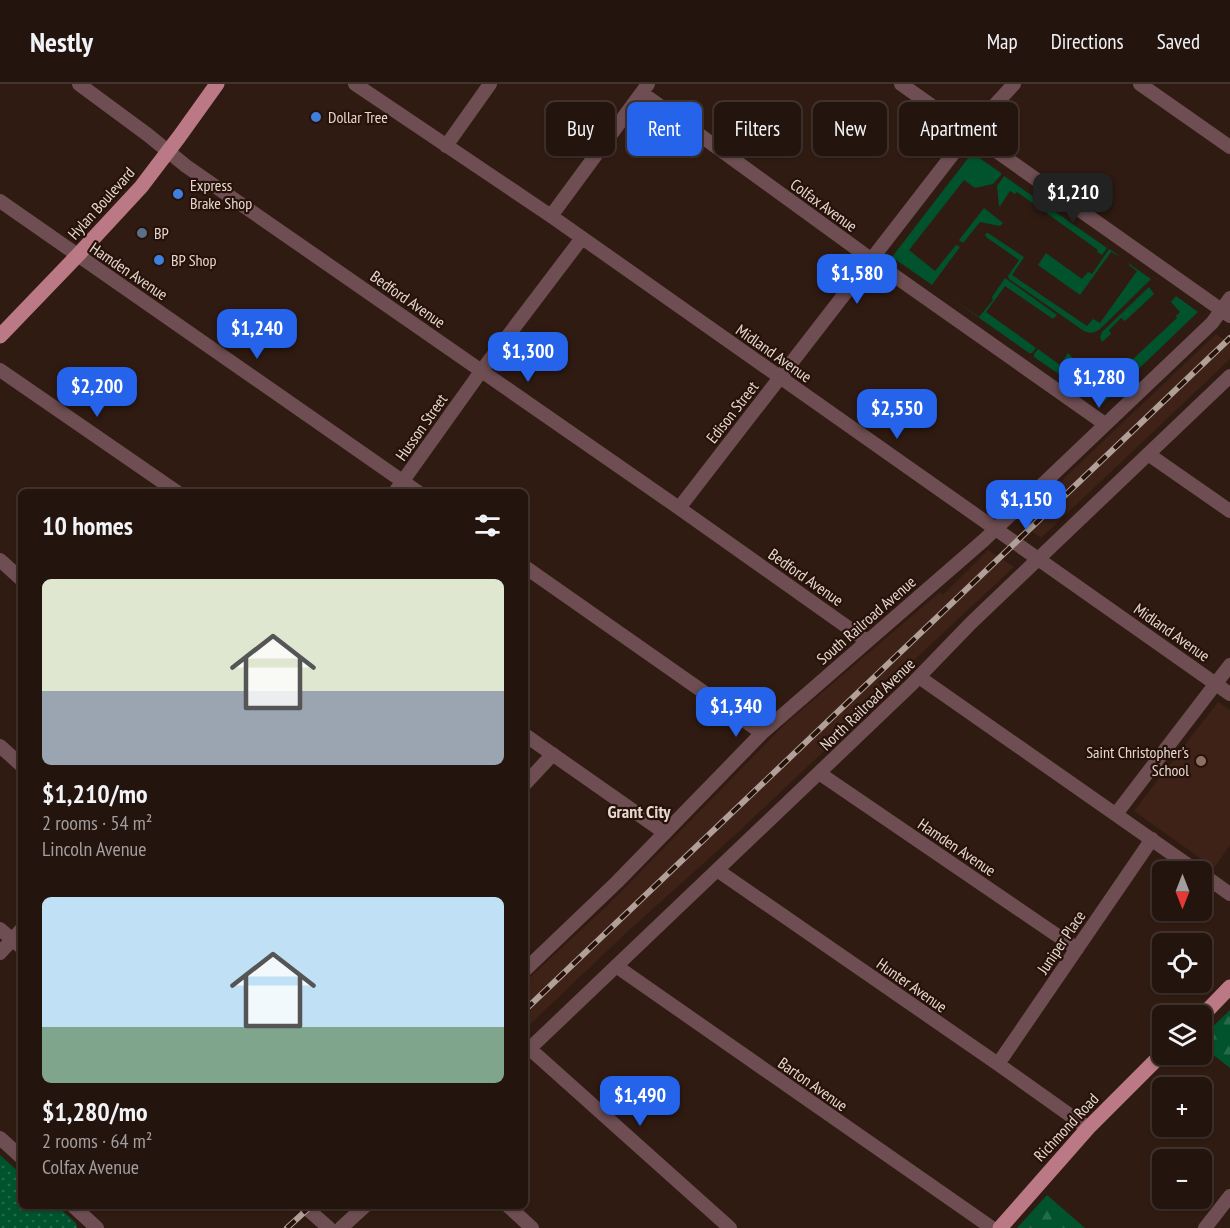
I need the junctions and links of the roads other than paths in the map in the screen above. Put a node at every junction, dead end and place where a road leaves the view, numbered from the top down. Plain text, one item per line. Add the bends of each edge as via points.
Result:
1 (79, 84) edge
2 (217, 84) edge
3 (355, 84) edge
4 (490, 84) edge
5 (901, 84) edge
6 (1014, 84) edge
7 (1140, 84) edge
8 (645, 89) edge
9 (927, 102) edge
10 (998, 102) edge
11 (446, 146) junction
12 (1230, 147) edge
13 (168, 151) junction
14 (952, 156) edge
15 (1004, 156) edge
16 (0, 201) edge
17 (551, 216) junction
18 (582, 238) junction
19 (77, 256) junction
20 (872, 260) junction
21 (1230, 298) edge
22 (1227, 314) edge
23 (0, 336) edge
24 (0, 370) edge
25 (482, 370) junction
26 (1230, 376) edge
27 (780, 377) junction
28 (1105, 424) junction
29 (1148, 454) junction
30 (399, 487) edge
31 (173, 489) edge
32 (679, 508) junction
33 (1230, 511) edge
34 (996, 529) junction
35 (1039, 558) junction
36 (0, 560) edge
37 (528, 569) edge
38 (18, 576) edge
39 (867, 641) junction
40 (1230, 665) edge
41 (919, 677) junction
42 (1216, 684) junction
43 (1230, 694) edge
44 (762, 733) junction
45 (528, 737) edge
46 (0, 746) edge
47 (553, 754) junction
48 (18, 762) edge
49 (819, 773) junction
50 (528, 781) edge
51 (1116, 814) junction
52 (665, 833) junction
53 (1152, 839) junction
54 (1183, 861) edge
55 (717, 870) junction
56 (1212, 881) edge
57 (1230, 894) edge
58 (0, 929) edge
59 (18, 939) edge
60 (1077, 949) junction
61 (0, 953) edge
62 (616, 966) junction
63 (528, 967) edge
64 (1230, 987) edge
65 (1212, 1006) edge
66 (528, 1050) edge
67 (528, 1052) edge
68 (998, 1064) junction
69 (1152, 1064) edge
70 (1088, 1128) junction
71 (0, 1138) edge
72 (18, 1154) edge
73 (1230, 1196) edge
74 (76, 1209) edge
75 (307, 1209) edge
76 (361, 1209) edge
77 (511, 1209) edge
78 (97, 1228) edge
79 (329, 1228) edge
80 (341, 1228) edge
81 (532, 1228) edge
82 (730, 1228) edge
83 (992, 1228) edge
84 (999, 1228) edge
85 (1205, 1228) edge

1 - 13 street, Bedford Avenue
2 - 13 main road, Hylan Boulevard
3 - 11 street, Midland Avenue
4 - 11 street
5 - 9 street
6 - 10 street, Edison Street
7 - 12 street
8 - 17 street
8 - 20 street, Colfax Avenue
11 - 17 street, Midland Avenue
13 - 19 main road, Hylan Boulevard via 141,187
13 - 25 street, Bedford Avenue
14 - 20 street, Edison Street
15 - 22 street
16 - 19 street, Hamden Avenue
17 - 18 street, Midland Avenue
18 - 25 street, Husson Street
18 - 27 street, Midland Avenue
19 - 23 main road, Hylan Boulevard
19 - 30 street, Hamden Avenue
20 - 27 street, Edison Street
20 - 28 street, Colfax Avenue
21 - 22 street, South Railroad Avenue
22 - 28 street, South Railroad Avenue via 1209,325
24 - 31 street
25 - 30 street, Husson Street
25 - 32 street, Bedford Avenue
26 - 29 street, North Railroad Avenue
27 - 32 street, Edison Street
27 - 34 street, Midland Avenue
28 - 34 street, South Railroad Avenue
29 - 33 street
29 - 35 street, North Railroad Avenue
32 - 39 street, Bedford Avenue
34 - 35 street, Midland Avenue
34 - 39 street, South Railroad Avenue
35 - 41 street, North Railroad Avenue
35 - 42 street, Midland Avenue
36 - 38 street
37 - 44 street
39 - 44 street, South Railroad Avenue
40 - 42 street
41 - 49 street, North Railroad Avenue
41 - 51 street
42 - 43 street, Midland Avenue
42 - 51 street
44 - 52 street, South Railroad Avenue
45 - 47 street
46 - 48 street
47 - 50 street
47 - 52 street
49 - 55 street, North Railroad Avenue
49 - 60 street, Hamden Avenue
51 - 53 street
52 - 63 street, South Railroad Avenue
53 - 54 street
53 - 60 street, Juniper Place
55 - 62 street, North Railroad Avenue
55 - 68 street, Hunter Avenue
56 - 57 street
58 - 59 street
59 - 61 street
60 - 68 street, Juniper Place
62 - 66 street, North Railroad Avenue
62 - 83 street, Barton Avenue
64 - 65 main road
67 - 82 street
68 - 70 street, Hunter Avenue
69 - 70 main road, Richmond Road
70 - 84 main road, Richmond Road
71 - 72 street
73 - 85 street
74 - 78 street
75 - 79 street
76 - 80 street
77 - 81 street

